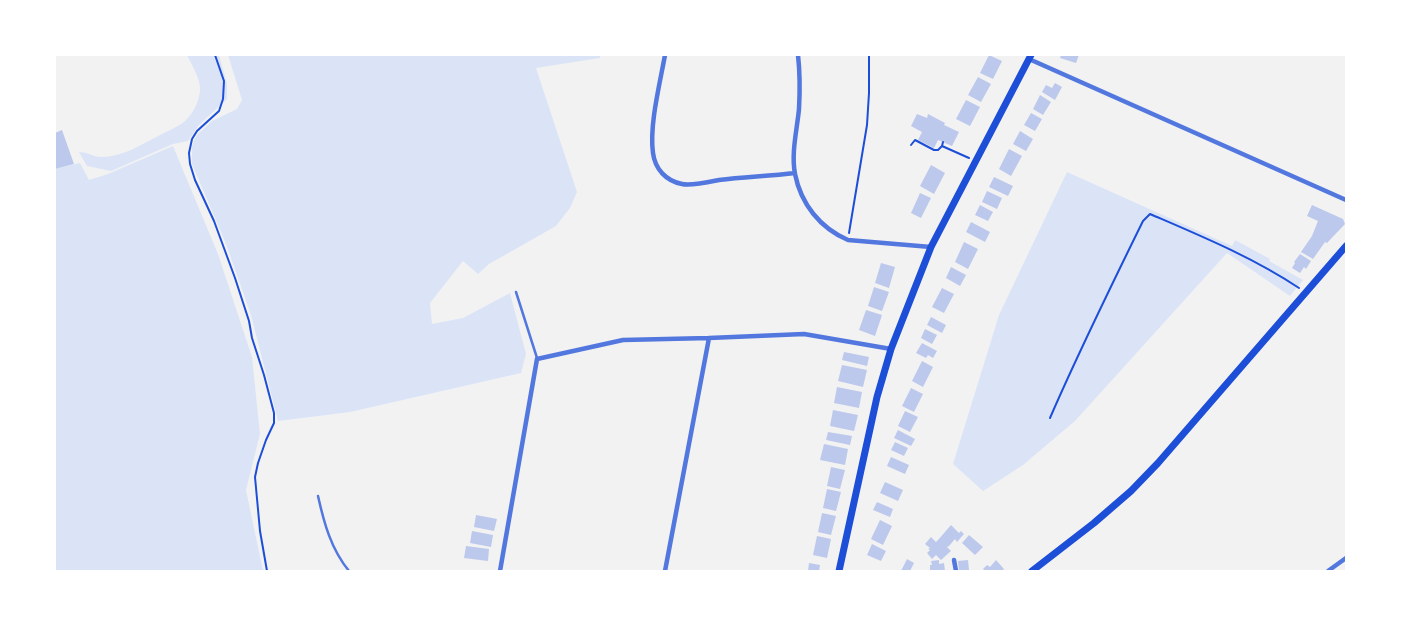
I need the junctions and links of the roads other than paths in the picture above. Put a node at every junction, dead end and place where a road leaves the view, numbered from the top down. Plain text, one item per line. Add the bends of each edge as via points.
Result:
1 (665, 55) edge
2 (798, 55) edge
3 (1030, 57) edge
4 (795, 174) junction
5 (1346, 200) edge
6 (1346, 246) edge
7 (931, 247) junction
8 (516, 292) dead end
9 (709, 338) junction
10 (891, 349) junction
11 (537, 359) junction
12 (318, 496) dead end
13 (1346, 558) edge
14 (954, 560) dead end
15 (349, 571) edge
16 (500, 571) edge
17 (665, 571) edge
18 (840, 571) edge
19 (956, 571) edge
20 (1032, 571) edge
21 (1328, 571) edge

1 - 4 street via 653,126 653,152 661,173 684,185
2 - 4 street
3 - 5 street
3 - 7 main road
4 - 7 street via 813,214 837,236 848,240
6 - 20 main road via 1131,491
7 - 10 main road
8 - 11 lane
9 - 10 street via 804,334
9 - 11 street via 623,340
9 - 17 street
10 - 18 main road via 877,397
11 - 16 street
12 - 15 lane via 332,545
13 - 21 street
14 - 19 street

